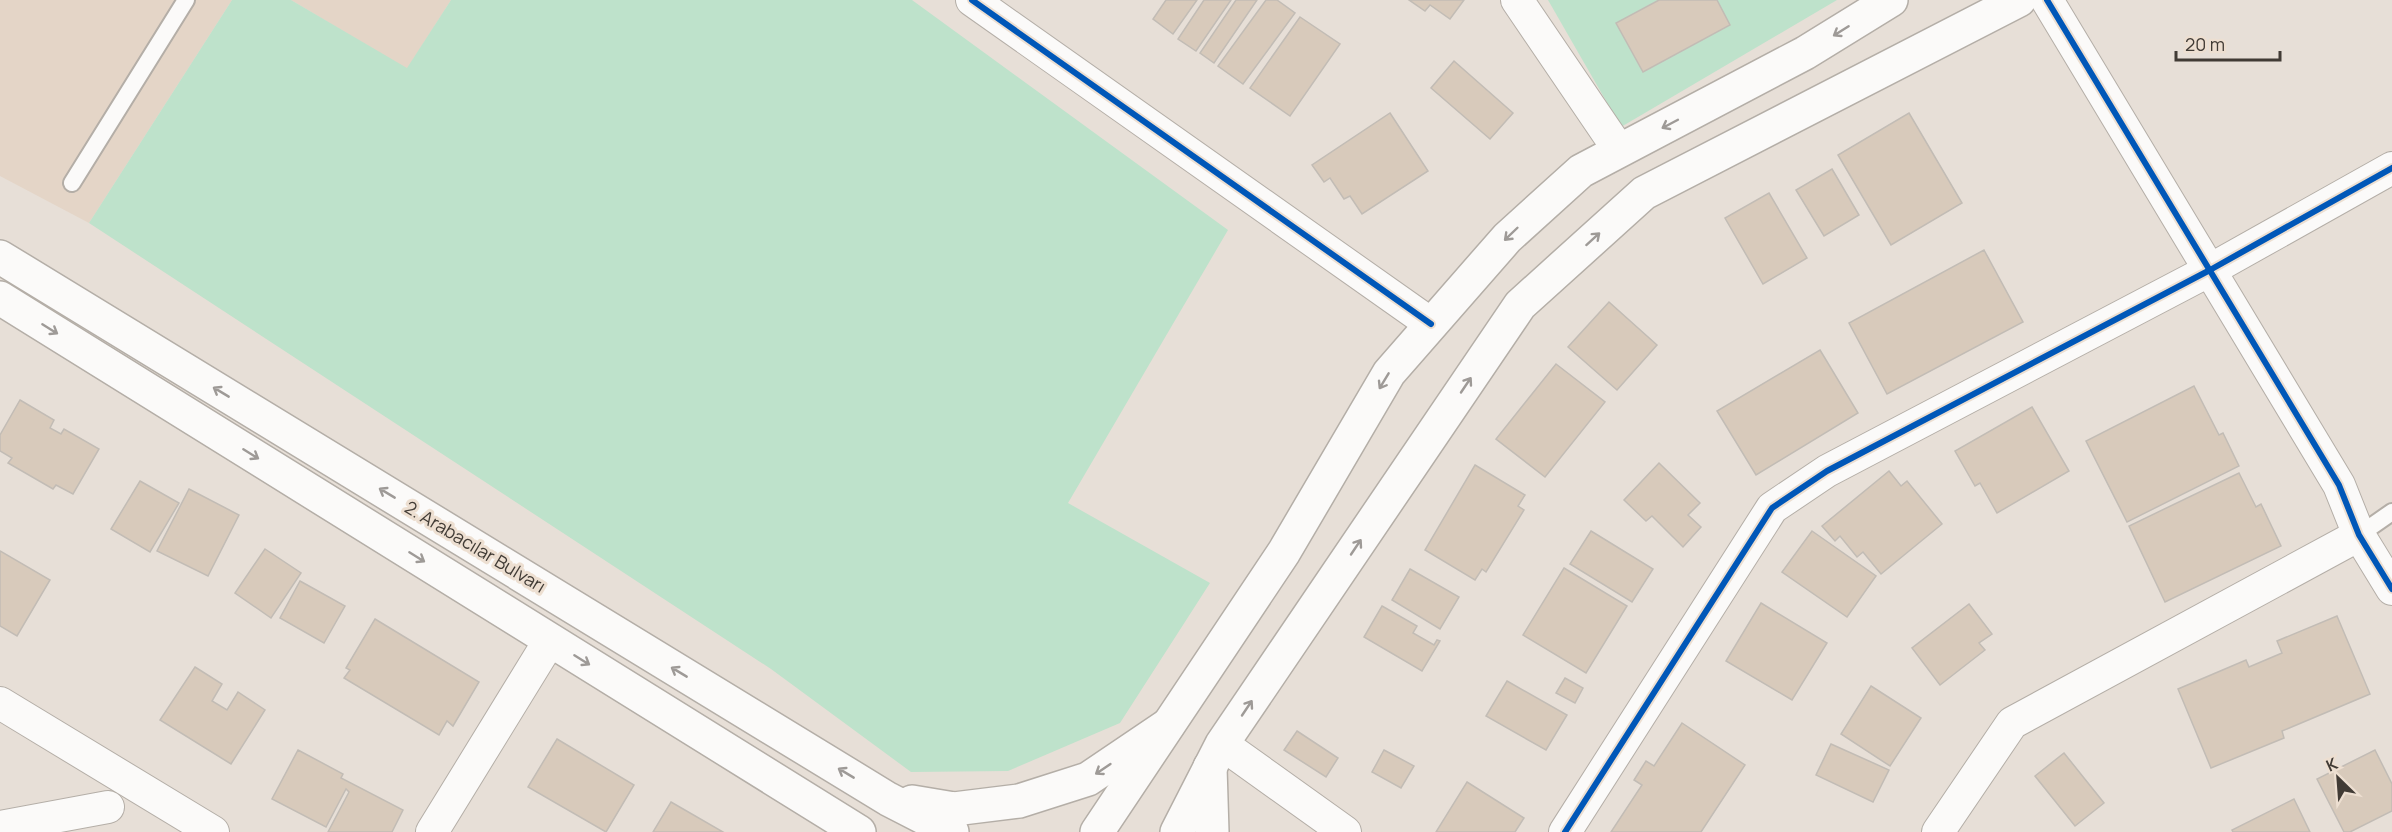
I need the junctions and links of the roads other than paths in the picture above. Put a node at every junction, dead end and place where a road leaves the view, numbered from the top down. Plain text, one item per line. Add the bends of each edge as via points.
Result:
1 (186, 0) edge
2 (972, 0) edge
3 (1517, 0) edge
4 (1891, 0) edge
5 (2019, 0) edge
6 (2047, 0) edge
7 (1619, 150) junction
8 (2392, 168) edge
9 (72, 183) dead end
10 (0, 257) edge
11 (2210, 270) junction
12 (3, 306) edge
13 (1431, 324) junction
14 (2392, 512) edge
15 (2359, 535) junction
16 (2392, 589) edge
17 (550, 640) junction
18 (0, 703) edge
19 (1168, 724) junction
20 (1216, 755) junction
21 (98, 762) junction
22 (888, 799) junction
23 (111, 820) edge
24 (0, 826) edge
25 (858, 831) edge
26 (213, 832) edge
27 (432, 832) edge
28 (952, 832) edge
29 (1097, 832) edge
30 (1177, 832) edge
31 (1212, 832) edge
32 (1345, 832) edge
33 (1565, 832) edge
34 (1938, 832) edge

1 - 9 lane
2 - 13 street
3 - 7 street
4 -> 7 main road via 1805,53
20 -> 5 main road via 1520,305 1644,193
6 - 11 street
7 -> 13 main road via 1581,171 1506,238
8 - 11 street
22 -> 10 main road, 2. Arabacılar Bulvarı
11 - 15 street via 2339,485
11 - 33 street via 1827,471 1772,508
12 -> 17 main road
13 -> 19 main road via 1389,373 1284,552
14 - 15 lane
15 - 16 street
15 - 34 street via 2012,723
17 -> 25 main road
17 - 27 street
18 - 21 street
19 -> 22 main road via 1088,779 1018,801 954,808
19 - 29 main road
20 - 30 main road
20 - 31 main road
20 - 32 street
21 - 23 street
21 - 26 street
22 - 28 main road, 2. Arabacılar Bulvarı
23 - 24 street

